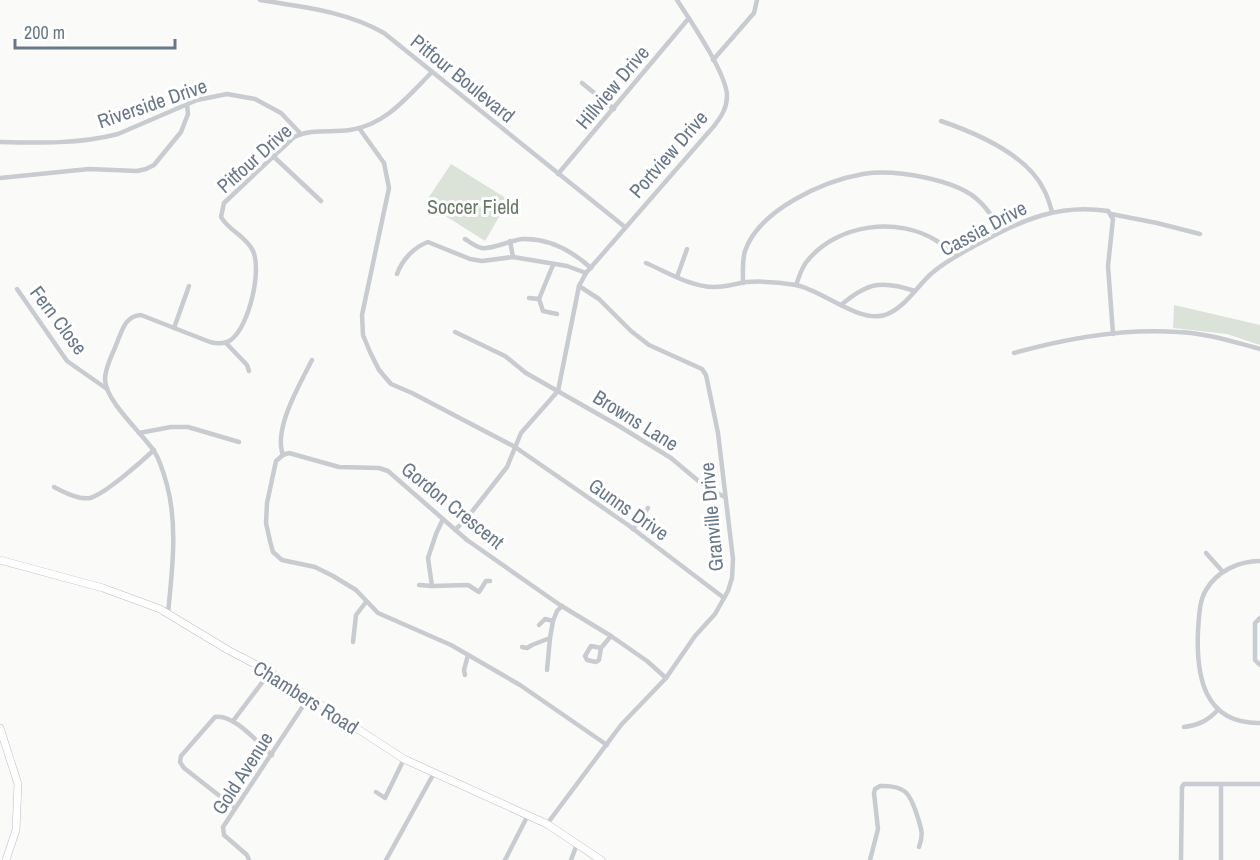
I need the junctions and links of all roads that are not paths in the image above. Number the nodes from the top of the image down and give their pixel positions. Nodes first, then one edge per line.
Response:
1 (260, 0) edge
2 (677, 0) edge
3 (757, 0) edge
4 (689, 18) junction
5 (713, 60) junction
6 (432, 72) junction
7 (582, 83) dead end
8 (188, 104) junction
9 (614, 109) junction
10 (941, 121) dead end
11 (359, 128) junction
12 (301, 134) junction
13 (0, 142) edge
14 (273, 156) junction
15 (558, 174) junction
16 (0, 178) edge
17 (321, 201) dead end
18 (1052, 212) junction
19 (1111, 214) junction
20 (625, 227) junction
21 (1002, 231) junction
22 (1200, 234) dead end
23 (465, 239) dead end
24 (510, 241) junction
25 (687, 249) dead end
26 (955, 256) junction
27 (513, 257) junction
28 (646, 263) dead end
29 (553, 265) junction
30 (591, 268) junction
31 (586, 273) junction
32 (397, 274) dead end
33 (678, 277) junction
34 (743, 283) junction
35 (579, 285) junction
36 (796, 285) junction
37 (189, 286) dead end
38 (17, 289) dead end
39 (915, 291) junction
40 (529, 298) dead end
41 (539, 299) junction
42 (841, 305) junction
43 (557, 314) dead end
44 (174, 328) junction
45 (455, 332) dead end
46 (1113, 334) junction
47 (226, 343) junction
48 (1260, 349) edge
49 (1014, 353) dead end
50 (312, 360) dead end
51 (249, 371) dead end
52 (107, 389) junction
53 (558, 391) junction
54 (139, 433) junction
55 (239, 442) dead end
56 (515, 447) junction
57 (154, 450) junction
58 (283, 455) junction
59 (54, 487) dead end
60 (725, 497) junction
61 (648, 508) dead end
62 (443, 519) junction
63 (633, 529) junction
64 (455, 530) junction
65 (1206, 553) dead end
66 (0, 560) edge
67 (1260, 561) edge
68 (1223, 572) junction
69 (490, 581) dead end
70 (419, 585) dead end
71 (432, 586) junction
72 (724, 598) junction
73 (366, 602) junction
74 (562, 606) junction
75 (168, 613) junction
76 (1260, 618) edge
77 (553, 621) junction
78 (539, 625) dead end
79 (611, 636) junction
80 (549, 638) junction
81 (353, 642) dead end
82 (522, 647) dead end
83 (601, 648) dead end
84 (468, 655) junction
85 (1260, 665) edge
86 (547, 670) dead end
87 (270, 672) junction
88 (465, 675) dead end
89 (666, 678) junction
90 (309, 697) junction
91 (1218, 710) junction
92 (233, 721) junction
93 (1260, 723) edge
94 (1184, 727) dead end
95 (0, 728) edge
96 (607, 745) junction
97 (272, 755) junction
98 (404, 759) junction
99 (434, 773) junction
100 (1221, 784) junction
101 (1260, 784) edge
102 (376, 792) dead end
103 (235, 808) junction
104 (528, 815) junction
105 (547, 824) junction
106 (577, 844) junction
107 (919, 847) dead end
108 (6, 860) edge
109 (249, 860) edge
110 (386, 860) edge
111 (505, 860) edge
112 (571, 860) edge
113 (601, 860) edge
114 (870, 860) edge
115 (1181, 860) edge
116 (1221, 860) edge

1 - 6 street, Pitfour Boulevard
2 - 4 street, Portview Drive
3 - 5 street
4 - 5 street, Portview Drive
4 - 9 street, Hillview Drive
5 - 20 street, Portview Drive
6 - 11 street, Pitfour Drive
6 - 15 street, Pitfour Boulevard
7 - 9 street
8 - 12 street, Riverside Drive
8 - 13 street, Riverside Drive
8 - 16 street
9 - 15 street, Hillview Drive
10 - 18 street
11 - 12 street, Pitfour Drive
11 - 56 street, Gunns Drive
12 - 14 street, Pitfour Drive
14 - 17 street
14 - 47 street, Pitfour Drive
15 - 20 street, Pitfour Boulevard
18 - 19 street, Cassia Drive
18 - 21 street, Cassia Drive
19 - 22 street, Cassia Drive
19 - 46 street
20 - 30 street, Portview Drive
21 - 26 street, Cassia Drive
21 - 34 street
23 - 24 street
24 - 27 street
24 - 30 street
25 - 33 street
26 - 36 street
26 - 39 street, Cassia Drive
27 - 29 street
27 - 32 street
28 - 33 street, Cassia Drive
29 - 31 street
29 - 41 street
30 - 31 street, Portview Drive
31 - 35 street, Portview Drive
33 - 34 street, Cassia Drive
34 - 36 street, Cassia Drive
35 - 53 street, Portview Drive
35 - 60 street, Granville Drive
36 - 42 street, Cassia Drive
37 - 44 street
38 - 52 street, Fern Close
39 - 42 street
39 - 42 street, Cassia Drive
40 - 41 street
41 - 43 street
44 - 47 street
44 - 52 street
45 - 53 street, Browns Lane
46 - 48 street
46 - 49 street
47 - 51 street
50 - 58 street
52 - 54 street
53 - 56 street
53 - 60 street, Browns Lane
54 - 55 street
54 - 57 street
56 - 63 street, Gunns Drive
56 - 64 street
57 - 59 street
57 - 75 street
58 - 62 street, Gordon Crescent
58 - 73 street
60 - 72 street, Granville Drive
61 - 63 street
62 - 64 street, Gordon Crescent
62 - 71 street
63 - 72 street, Gunns Drive
64 - 74 street, Gordon Crescent
65 - 68 street
66 - 75 street, Chambers Road
67 - 68 street
68 - 91 street
69 - 71 street
70 - 71 street
72 - 89 street, Granville Drive
73 - 81 street
73 - 84 street
74 - 77 street
74 - 79 street, Gordon Crescent
75 - 87 street, Chambers Road
76 - 85 street
77 - 78 street
77 - 80 street
79 - 83 street
79 - 89 street, Gordon Crescent
80 - 82 street
80 - 86 street
84 - 88 street
84 - 96 street
87 - 90 street, Chambers Road
87 - 92 street
89 - 96 street, Granville Drive
90 - 97 street, Gold Avenue
90 - 98 street, Chambers Road
91 - 93 street
91 - 94 street
92 - 97 street
92 - 103 street
95 - 108 street
96 - 105 street, Granville Drive
97 - 103 street, Gold Avenue
98 - 99 street, Chambers Road
98 - 102 street
99 - 104 street, Chambers Road
99 - 110 street
100 - 101 street
100 - 115 street
100 - 116 street
103 - 109 street, Gold Avenue
104 - 105 street, Chambers Road
104 - 111 street
105 - 106 street, Chambers Road
106 - 112 street
106 - 113 street, Chambers Road
107 - 114 street

